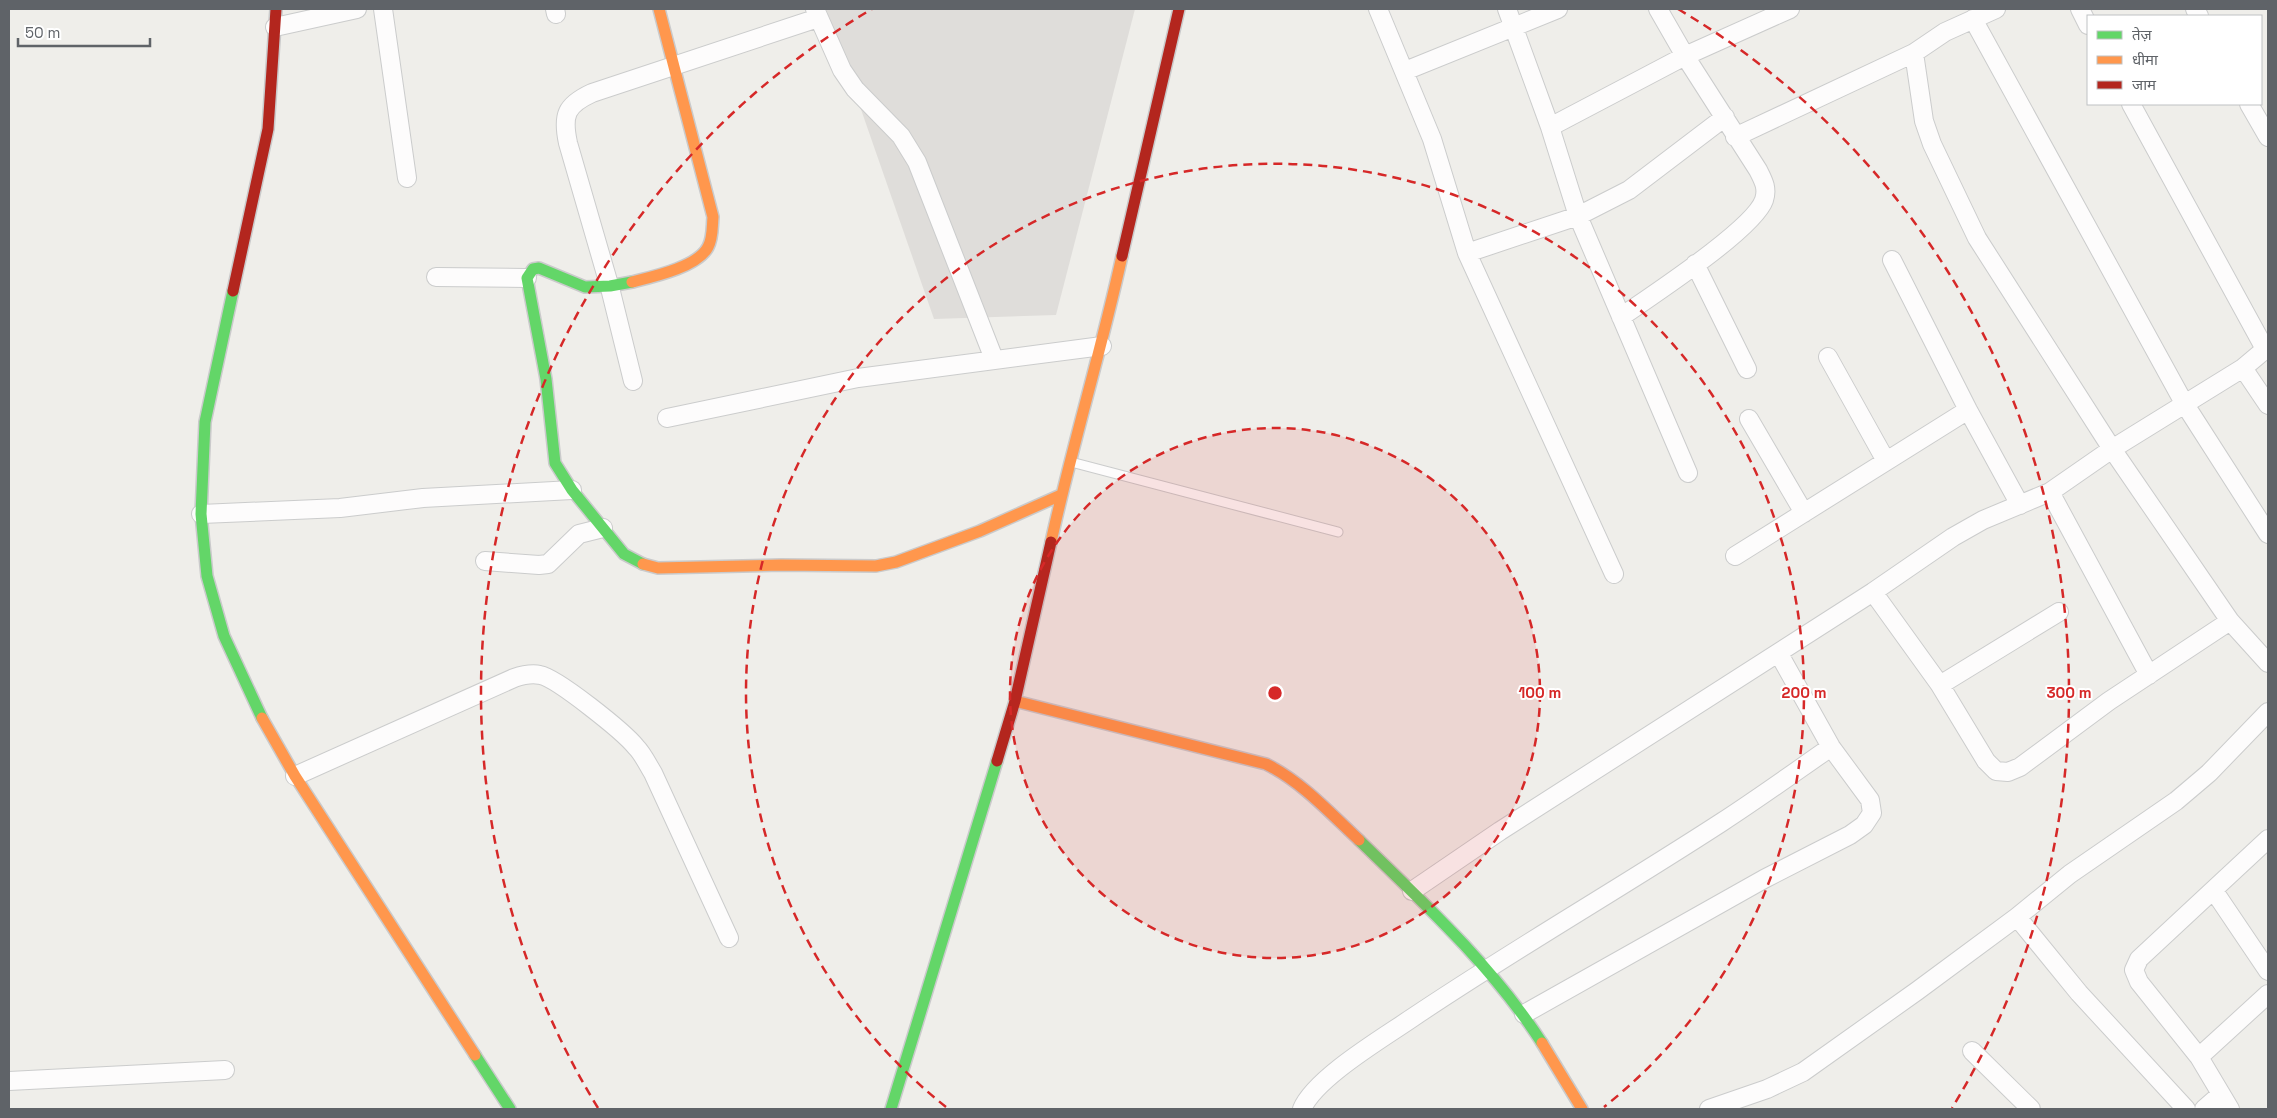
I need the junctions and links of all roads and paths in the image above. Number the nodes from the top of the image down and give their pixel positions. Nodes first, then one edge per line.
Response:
1 (276, 9) edge
2 (357, 9) edge
3 (383, 9) edge
4 (659, 9) edge
5 (1178, 9) edge
6 (1378, 9) edge
7 (1507, 9) edge
8 (1558, 9) edge
9 (1658, 9) edge
10 (1790, 9) edge
11 (1996, 9) edge
12 (2080, 9) edge
13 (816, 14) edge
14 (1972, 19) junction
15 (2087, 23) edge
16 (275, 27) junction
17 (1513, 27) junction
18 (1914, 53) junction
19 (1685, 56) junction
20 (675, 67) junction
21 (1405, 71) junction
22 (2132, 105) edge
23 (2250, 105) edge
24 (1725, 117) junction
25 (1550, 127) junction
26 (1735, 137) junction
27 (2268, 137) edge
28 (407, 178) dead end
29 (1578, 216) junction
30 (1467, 254) junction
31 (1892, 260) dead end
32 (1695, 264) junction
33 (436, 277) dead end
34 (527, 278) junction
35 (610, 288) junction
36 (1621, 316) junction
37 (1102, 346) junction
38 (2267, 348) edge
39 (1828, 357) dead end
40 (994, 359) junction
41 (2243, 368) junction
42 (1747, 369) dead end
43 (633, 381) dead end
44 (2184, 403) junction
45 (2268, 405) edge
46 (1968, 410) junction
47 (667, 418) dead end
48 (1749, 419) dead end
49 (2112, 449) junction
50 (1886, 461) junction
51 (1071, 462) junction
52 (1688, 473) dead end
53 (572, 490) junction
54 (2050, 492) junction
55 (1061, 495) junction
56 (2020, 505) junction
57 (1804, 513) junction
58 (201, 514) junction
59 (603, 528) junction
60 (1338, 532) dead end
61 (2268, 534) edge
62 (1735, 556) dead end
63 (485, 562) dead end
64 (1614, 574) dead end
65 (1873, 592) junction
66 (2059, 612) dead end
67 (2230, 620) junction
68 (1778, 654) junction
69 (2268, 663) edge
70 (2150, 675) junction
71 (1940, 685) junction
72 (1015, 701) junction
73 (2268, 712) edge
74 (1831, 747) junction
75 (295, 776) junction
76 (2268, 839) edge
77 (1408, 886) junction
78 (2214, 891) junction
79 (2017, 917) junction
80 (729, 938) dead end
81 (1485, 969) junction
82 (2268, 970) edge
83 (2268, 994) edge
84 (1524, 1014) junction
85 (1972, 1051) dead end
86 (2199, 1057) junction
87 (225, 1070) dead end
88 (9, 1081) edge
89 (2225, 1102) edge
90 (1728, 1107) edge
91 (510, 1109) edge
92 (891, 1109) edge
93 (1302, 1109) edge
94 (1582, 1109) edge
95 (1709, 1109) edge
96 (2031, 1109) edge
97 (2186, 1109) edge
98 (2204, 1109) edge

1 - 16 street
2 - 16 street
3 - 28 street
4 - 20 street
5 - 37 street
6 - 21 street
7 - 17 street
8 - 17 street
9 - 19 street
10 - 19 street
11 - 14 street
12 - 15 street
13 - 20 street
13 - 40 street
14 - 18 street
14 - 44 street
16 - 58 street
17 - 21 street
17 - 25 street
18 - 26 street
18 - 49 street
19 - 24 street
19 - 25 street
20 - 35 street
20 - 35 street
21 - 30 street
22 - 38 street
23 - 27 street
24 - 26 street
24 - 29 street
25 - 29 street
26 - 32 street
29 - 30 street
29 - 36 street
30 - 64 street
31 - 46 street
32 - 36 street
32 - 42 street
33 - 34 street
34 - 35 street
34 - 53 street
35 - 43 street
36 - 52 street
37 - 40 street
37 - 51 street
38 - 41 street
39 - 50 street
40 - 47 street
41 - 44 street
41 - 45 street
44 - 49 street
44 - 61 street
46 - 50 street
46 - 56 street
48 - 57 street
49 - 54 street
49 - 67 street
50 - 57 street
51 - 55 street
51 - 60 lane
53 - 58 street
53 - 59 street
54 - 56 street
54 - 70 street
55 - 59 street
55 - 72 street
56 - 65 street
57 - 62 street
58 - 75 street
59 - 63 street
65 - 68 street
65 - 71 street
66 - 71 street
67 - 69 street
67 - 70 street
68 - 74 street
68 - 77 street
70 - 71 street
72 - 77 street
72 - 92 street
73 - 79 street
74 - 81 street
74 - 84 street
75 - 80 street
75 - 91 street
76 - 78 street
77 - 81 street
78 - 82 street
78 - 86 street
79 - 90 street
79 - 97 street
81 - 84 street
81 - 93 street
83 - 86 street
84 - 94 street
85 - 96 street
86 - 89 street
87 - 88 street
89 - 98 street
90 - 95 street

